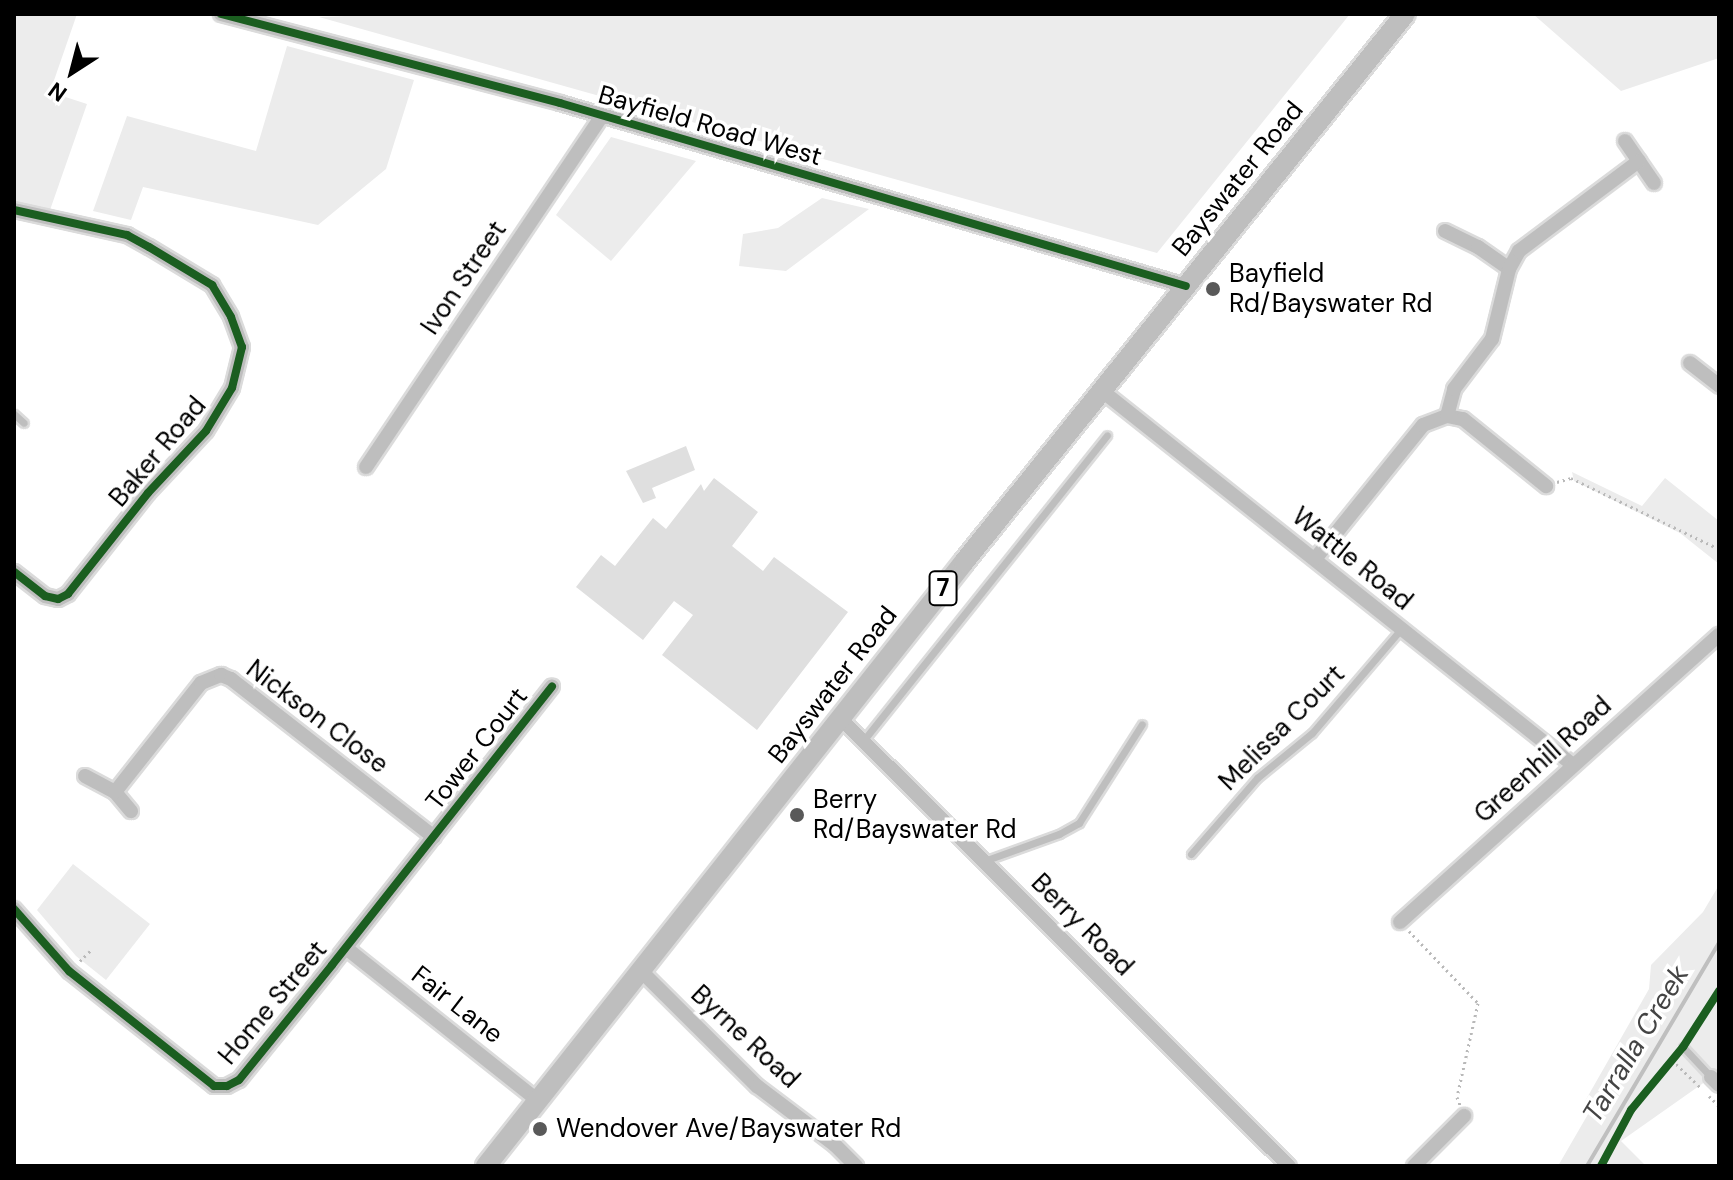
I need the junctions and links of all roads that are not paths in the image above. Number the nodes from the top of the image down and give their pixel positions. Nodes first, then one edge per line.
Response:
1 (221, 14) edge
2 (1405, 14) edge
3 (602, 116) junction
4 (1625, 141) dead end
5 (1639, 161) junction
6 (1654, 183) dead end
7 (14, 210) edge
8 (1445, 231) dead end
9 (1509, 269) junction
10 (1186, 286) junction
11 (1690, 363) dead end
12 (1719, 386) edge
13 (1101, 390) junction
14 (14, 414) edge
15 (1447, 416) junction
16 (24, 423) dead end
17 (1107, 435) dead end
18 (366, 467) dead end
19 (1546, 486) road end
20 (1315, 559) junction
21 (14, 572) edge
22 (1401, 629) junction
23 (1719, 635) edge
24 (552, 686) dead end
25 (840, 718) junction
26 (1142, 724) dead end
27 (863, 741) junction
28 (1573, 765) junction
29 (85, 776) dead end
30 (115, 792) junction
31 (131, 811) dead end
32 (434, 837) junction
33 (1191, 854) dead end
34 (984, 861) junction
35 (14, 909) edge
36 (1400, 922) road end
37 (346, 948) junction
38 (640, 970) junction
39 (1683, 1047) road end
40 (1715, 1081) edge
41 (537, 1100) junction
42 (1464, 1116) road end
43 (495, 1162) edge
44 (856, 1166) edge
45 (1289, 1166) edge
46 (1414, 1166) edge

1 - 3 street, Bayfield Road West
2 - 10 main road, Bayswater Road / 7
3 - 10 street, Bayfield Road West
3 - 18 street, Ivon Street
4 - 5 street
5 - 6 street
5 - 9 street
7 - 21 street, Baker Road
8 - 9 street
9 - 15 street
10 - 13 main road, Bayswater Road / 7
11 - 12 street
13 - 20 street, Wattle Road
13 - 25 main road, Bayswater Road / 7
14 - 16 lane
15 - 19 street
15 - 20 street
17 - 27 lane
20 - 22 street, Wattle Road
22 - 28 street, Wattle Road
22 - 33 lane, Melissa Court
23 - 28 street, Greenhill Road
24 - 32 street, Tower Court
25 - 27 street, Berry Road
25 - 38 main road, Bayswater Road / 7
26 - 34 lane
27 - 34 street, Berry Road
28 - 36 street, Greenhill Road
29 - 30 street
30 - 31 street
30 - 32 street, Nickson Close
32 - 37 street, Home Street
34 - 45 street, Berry Road
35 - 37 street, Home Street
37 - 41 street, Fair Lane
38 - 41 main road, Bayswater Road / 7
38 - 44 street, Byrne Road
39 - 40 lane
41 - 43 main road, Bayswater Road / 7
42 - 46 street

